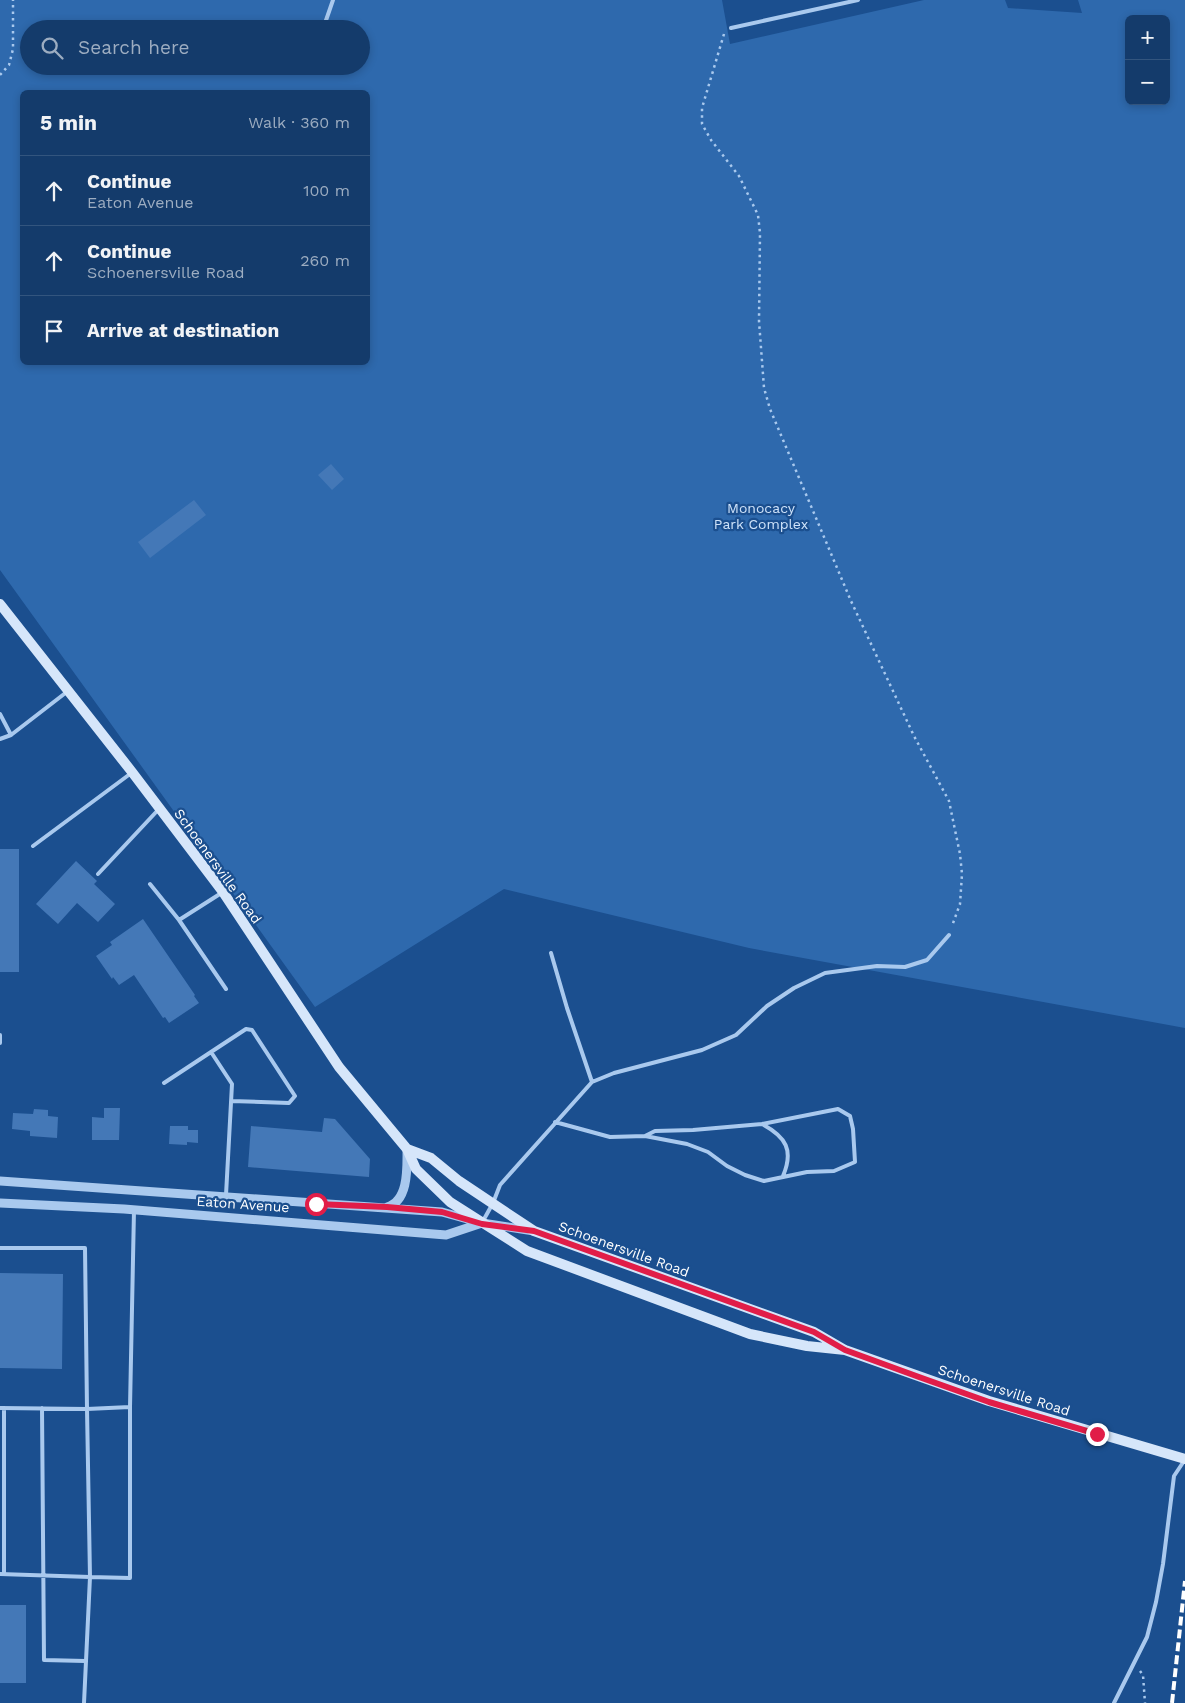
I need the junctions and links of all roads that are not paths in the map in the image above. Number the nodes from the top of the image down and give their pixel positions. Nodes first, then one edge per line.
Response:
1 (333, 0) edge
2 (858, 0) edge
3 (326, 20) edge
4 (731, 28) road end
5 (0, 604) edge
6 (68, 691) junction
7 (0, 714) edge
8 (11, 735) junction
9 (0, 739) edge
10 (132, 772) junction
11 (160, 808) junction
12 (33, 846) dead end
13 (98, 874) dead end
14 (150, 884) dead end
15 (223, 892) junction
16 (179, 920) junction
17 (949, 935) road end
18 (551, 953) dead end
19 (226, 989) dead end
20 (0, 1035) edge
21 (0, 1043) edge
22 (211, 1052) junction
23 (164, 1082) dead end
24 (592, 1082) junction
25 (230, 1101) junction
26 (555, 1122) junction
27 (762, 1124) junction
28 (645, 1136) junction
29 (407, 1149) junction
30 (783, 1176) junction
31 (0, 1181) edge
32 (226, 1198) junction
33 (0, 1203) edge
34 (493, 1203) junction
35 (387, 1207) junction
36 (134, 1210) junction
37 (482, 1224) junction
38 (534, 1231) junction
39 (0, 1248) edge
40 (845, 1350) junction
41 (130, 1407) junction
42 (2, 1408) edge
43 (42, 1408) junction
44 (87, 1409) junction
45 (1185, 1459) edge
46 (2, 1574) edge
47 (44, 1575) junction
48 (90, 1577) junction
49 (85, 1661) junction
50 (84, 1703) edge
51 (1114, 1703) edge

1 - 3 lane
2 - 4 lane
5 - 6 main road, Schoenersville Road
6 - 8 lane
6 - 10 main road, Schoenersville Road
7 - 8 lane
8 - 9 lane
10 - 11 main road, Schoenersville Road
10 - 12 lane
11 - 13 lane
11 - 15 main road, Schoenersville Road
14 - 16 lane
15 - 16 lane
15 - 29 main road, Schoenersville Road
16 - 19 lane
17 - 24 lane
18 - 24 lane
20 - 21 lane
22 - 23 lane
22 - 25 lane
22 - 25 lane
24 - 26 lane
25 - 32 lane
26 - 28 lane
26 - 34 lane
27 - 28 lane
27 - 30 lane
27 - 30 lane
28 - 30 lane
29 - 34 main road, Schoenersville Road
29 - 35 street
29 - 37 main road, Schoenersville Road
31 - 32 street, Eaton Avenue
32 - 35 street, Eaton Avenue
33 - 36 street, Eaton Avenue
34 - 37 lane
34 - 38 main road, Schoenersville Road
35 - 37 street, Eaton Avenue
36 - 37 street, Eaton Avenue
36 - 41 lane
37 - 38 street, Eaton Avenue
37 - 40 main road, Schoenersville Road
38 - 40 main road, Schoenersville Road
39 - 44 lane
40 - 45 main road, Schoenersville Road
41 - 44 lane
41 - 48 lane
42 - 43 lane
42 - 46 lane
43 - 44 lane
43 - 47 lane
44 - 48 lane
45 - 51 lane
46 - 47 lane
47 - 48 lane
47 - 49 lane
48 - 49 lane
49 - 50 lane

